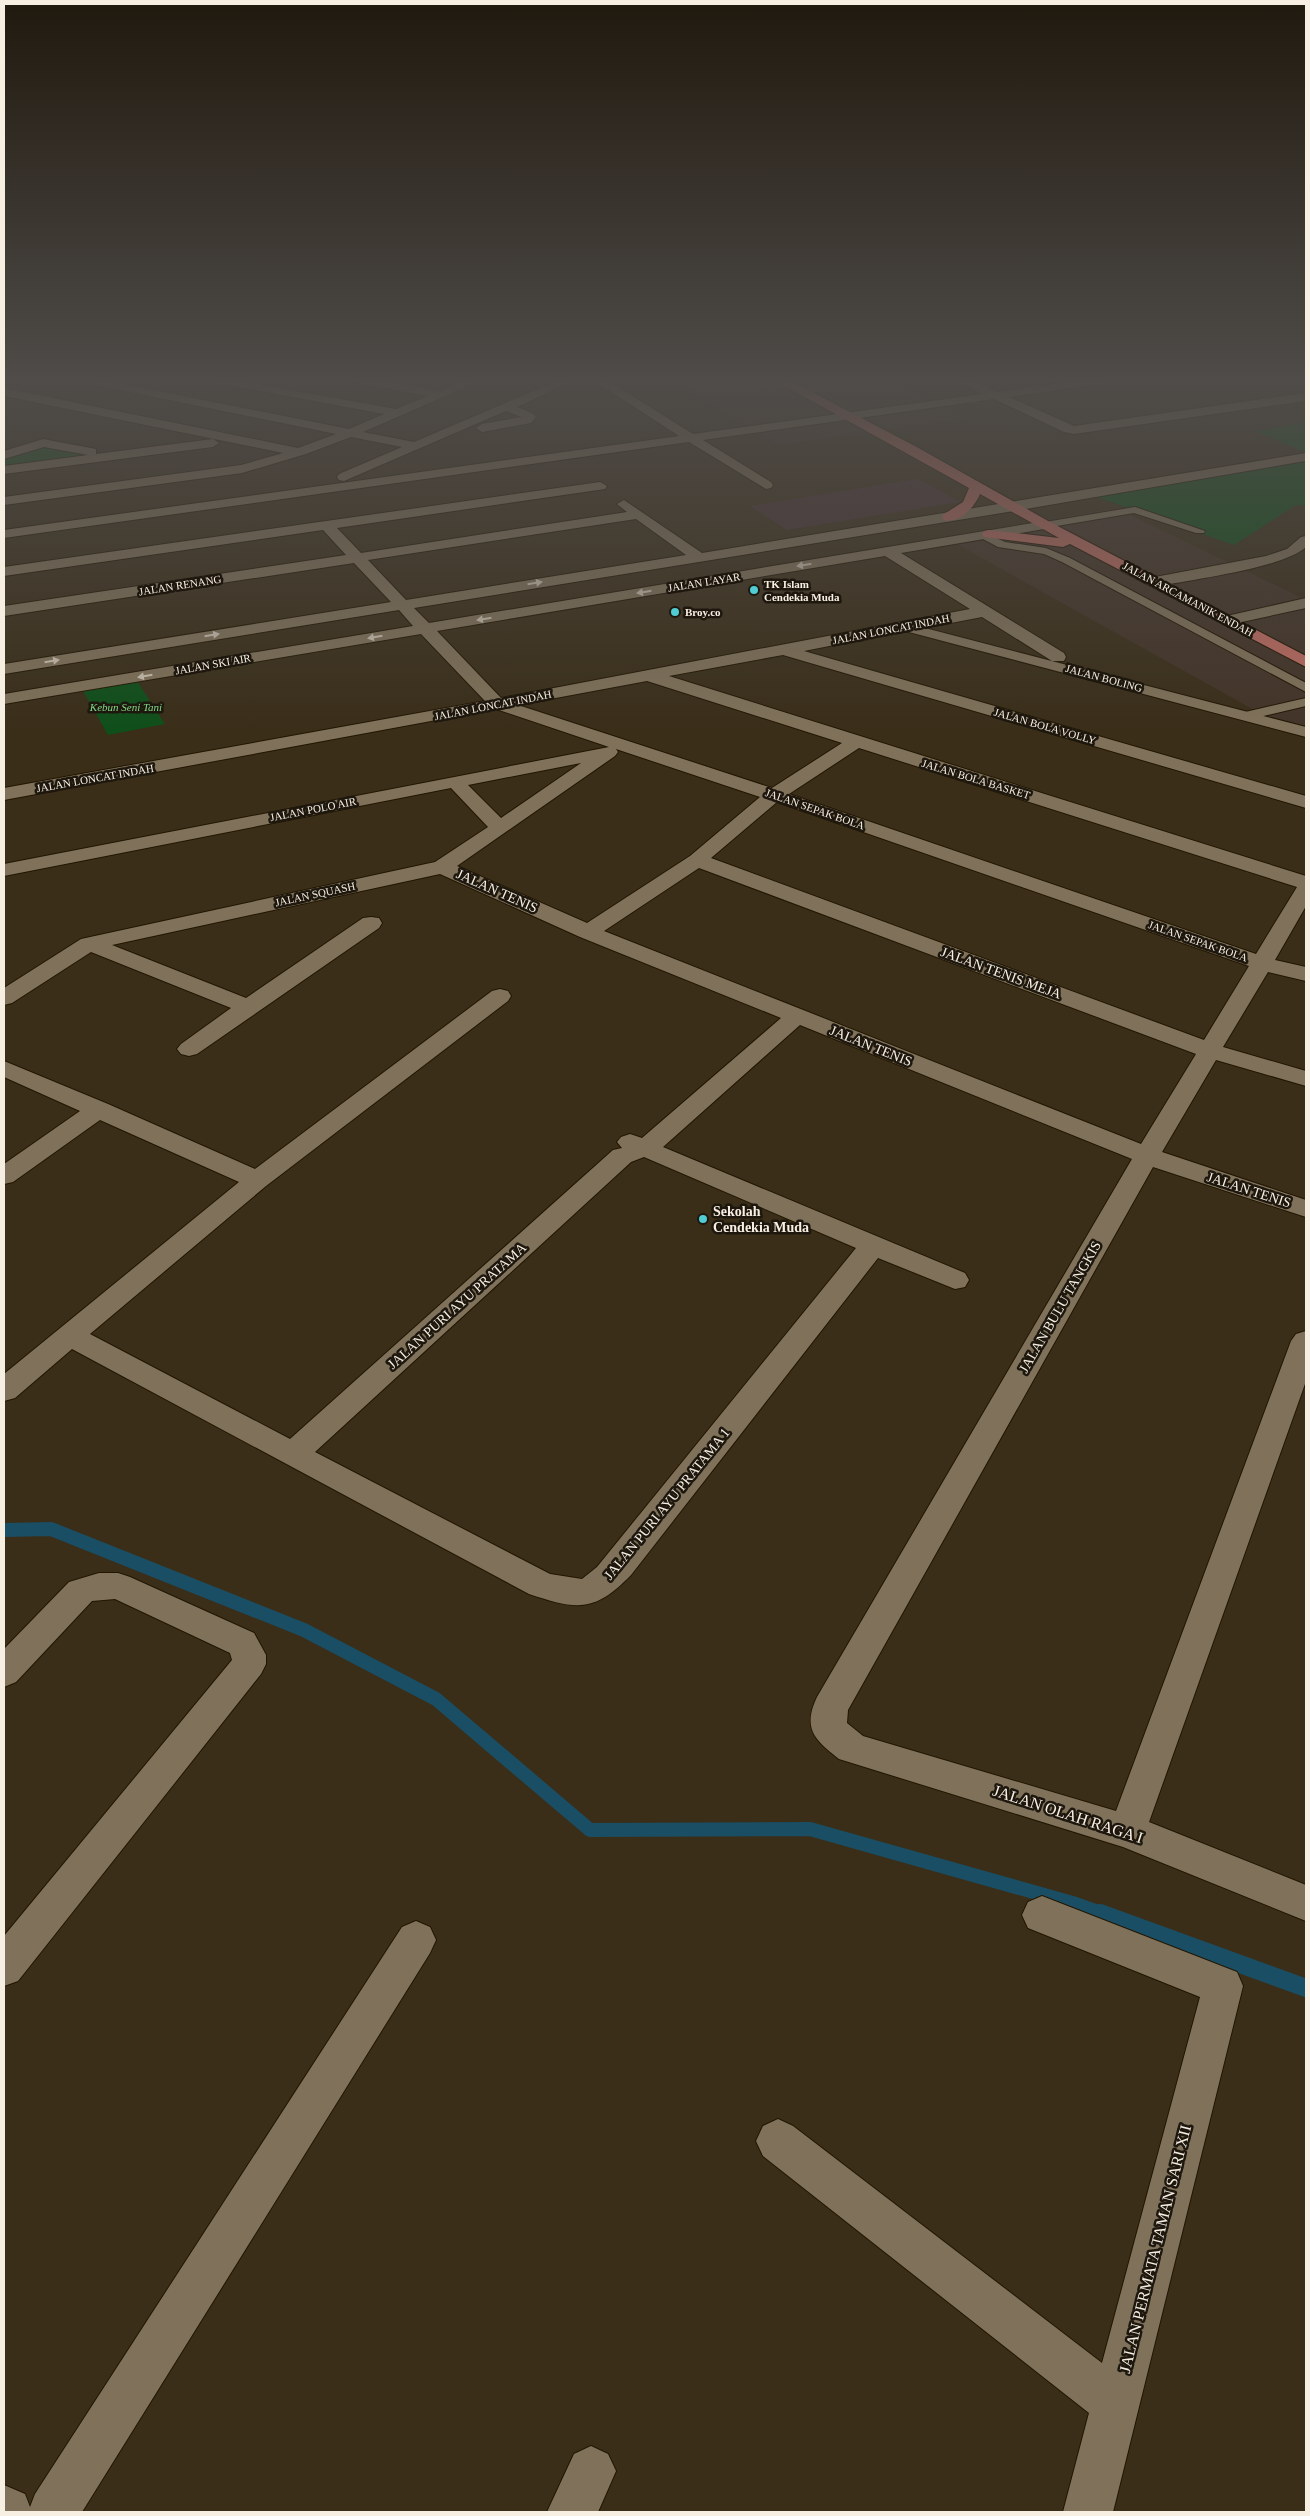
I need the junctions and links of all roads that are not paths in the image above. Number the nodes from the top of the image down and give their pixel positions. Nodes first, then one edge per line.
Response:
1 (32, 497) edge
2 (230, 497) edge
3 (264, 497) edge
4 (562, 497) edge
5 (615, 497) edge
6 (972, 497) edge
7 (996, 497) edge
8 (1070, 497) edge
9 (4, 501) edge
10 (233, 502) junction
11 (1014, 507) junction
12 (638, 515) junction
13 (949, 517) junction
14 (326, 525) junction
15 (1045, 525) junction
16 (1200, 531) dead end
17 (4, 534) edge
18 (259, 534) junction
19 (986, 535) junction
20 (1306, 540) edge
21 (1092, 548) junction
22 (887, 551) junction
23 (698, 557) junction
24 (356, 558) junction
25 (4, 571) edge
26 (1155, 582) junction
27 (400, 604) junction
28 (1306, 604) edge
29 (4, 611) edge
30 (982, 612) junction
31 (1228, 620) junction
32 (902, 627) junction
33 (423, 629) junction
34 (784, 650) junction
35 (1303, 659) edge
36 (4, 669) edge
37 (1082, 672) junction
38 (646, 675) junction
39 (1306, 688) edge
40 (4, 699) edge
41 (1306, 702) edge
42 (497, 704) junction
43 (1246, 716) junction
44 (1306, 732) edge
45 (856, 741) junction
46 (615, 748) junction
47 (455, 782) junction
48 (4, 794) edge
49 (774, 795) junction
50 (1306, 802) edge
51 (500, 827) junction
52 (697, 860) junction
53 (442, 867) junction
54 (4, 870) edge
55 (1306, 883) edge
56 (1306, 889) edge
57 (371, 923) dead end
58 (588, 932) junction
59 (89, 944) junction
60 (1263, 964) junction
61 (1306, 974) edge
62 (500, 996) dead end
63 (4, 998) edge
64 (248, 1007) junction
65 (788, 1012) junction
66 (190, 1049) dead end
67 (1211, 1051) junction
68 (4, 1068) edge
69 (1306, 1079) edge
70 (100, 1109) junction
71 (631, 1149) junction
72 (1147, 1156) junction
73 (4, 1176) edge
74 (257, 1180) junction
75 (1306, 1209) edge
76 (872, 1247) junction
77 (955, 1280) dead end
78 (70, 1336) junction
79 (1306, 1341) edge
80 (4, 1390) edge
81 (292, 1455) junction
82 (4, 1672) edge
83 (829, 1730) joint
84 (1127, 1831) junction
85 (1306, 1903) edge
86 (1042, 1915) dead end
87 (416, 1940) dead end
88 (4, 1967) edge
89 (778, 2141) dead end
90 (1116, 2404) junction
91 (53, 2512) edge
92 (1088, 2512) edge

1 - 9 street
2 - 10 street
3 - 10 street
4 - 14 street
5 - 12 street
6 - 13 main road
7 - 11 main road, JALAN ARCAMANIK ENDAH
8 - 11 street, JALAN LAYAR
10 - 17 street
10 - 18 street
11 - 13 street, JALAN LAYAR
11 - 15 main road, JALAN ARCAMANIK ENDAH
12 - 23 street
12 - 24 street, JALAN RENANG
13 - 23 street, JALAN LAYAR
14 - 18 street
14 - 24 street, JALAN SEPAK BOLA
15 - 16 lane
15 - 19 street, JALAN LAYAR
15 - 21 main road, JALAN ARCAMANIK ENDAH
18 - 25 street
19 - 21 main road
19 - 22 street, JALAN LAYAR
19 - 39 lane
20 - 26 street
21 - 26 main road, JALAN ARCAMANIK ENDAH
22 - 30 street
22 -> 33 street, JALAN LAYAR
27 -> 23 street, JALAN LAYAR
24 - 27 street, JALAN SEPAK BOLA
24 - 29 street, JALAN RENANG
26 - 31 main road, JALAN ARCAMANIK ENDAH
27 - 33 street, JALAN SEPAK BOLA
36 -> 27 street
28 - 31 street
30 - 32 street, JALAN LONCAT INDAH
30 - 37 street
31 - 35 main road, JALAN ARCAMANIK ENDAH
32 - 34 street, JALAN LONCAT INDAH
32 - 37 street, JALAN BOLING
33 -> 40 street, JALAN SKI AIR
33 - 42 street, JALAN SEPAK BOLA
34 - 38 street, JALAN LONCAT INDAH
34 - 50 street, JALAN BOLA VOLLY
37 - 43 street, JALAN BOLING
38 - 42 street, JALAN LONCAT INDAH
38 - 45 street, JALAN BOLA BASKET
41 - 43 lane
42 - 46 street, JALAN SEPAK BOLA
42 - 48 street, JALAN LONCAT INDAH
43 - 44 street, JALAN BOLING
45 - 49 street
45 - 55 street, JALAN BOLA BASKET
46 - 47 street, JALAN POLO AIR
46 - 49 street, JALAN SEPAK BOLA
46 - 51 street, JALAN SQUASH
47 - 51 street
47 - 54 street, JALAN POLO AIR
49 - 52 street
49 - 60 street, JALAN SEPAK BOLA
51 - 53 street, JALAN SQUASH
52 - 58 street
52 - 67 street, JALAN TENIS MEJA
53 - 58 street, JALAN TENIS
53 - 59 street, JALAN SQUASH
56 - 60 street, JALAN BULU TANGKIS
57 - 64 street
58 - 65 street, JALAN TENIS
59 - 63 street, JALAN SQUASH
59 - 64 street
60 - 61 street, JALAN SEPAK BOLA
60 - 67 street, JALAN BULU TANGKIS
62 - 74 street
64 - 66 street
65 - 71 street, JALAN PURI AYU PRATAMA
65 - 72 street, JALAN TENIS
67 - 69 street, JALAN TENIS MEJA
67 - 72 street, JALAN BULU TANGKIS
68 - 70 street
70 - 73 street
70 - 74 street
71 - 76 street
71 - 81 street, JALAN PURI AYU PRATAMA
72 - 75 street, JALAN TENIS
72 - 83 street, JALAN BULU TANGKIS
74 - 78 street
76 - 77 street
76 - 81 street, JALAN PURI AYU PRATAMA 1
78 - 80 street
78 - 81 street, JALAN PURI AYU PRATAMA 1
79 - 84 street
82 - 88 street
83 - 84 street, JALAN OLAH RAGA I
84 - 85 street, JALAN OLAH RAGA I
86 - 90 street, JALAN PERMATA TAMAN SARI XII
87 - 91 street
89 - 90 street
90 - 92 street, JALAN PERMATA TAMAN SARI XII

